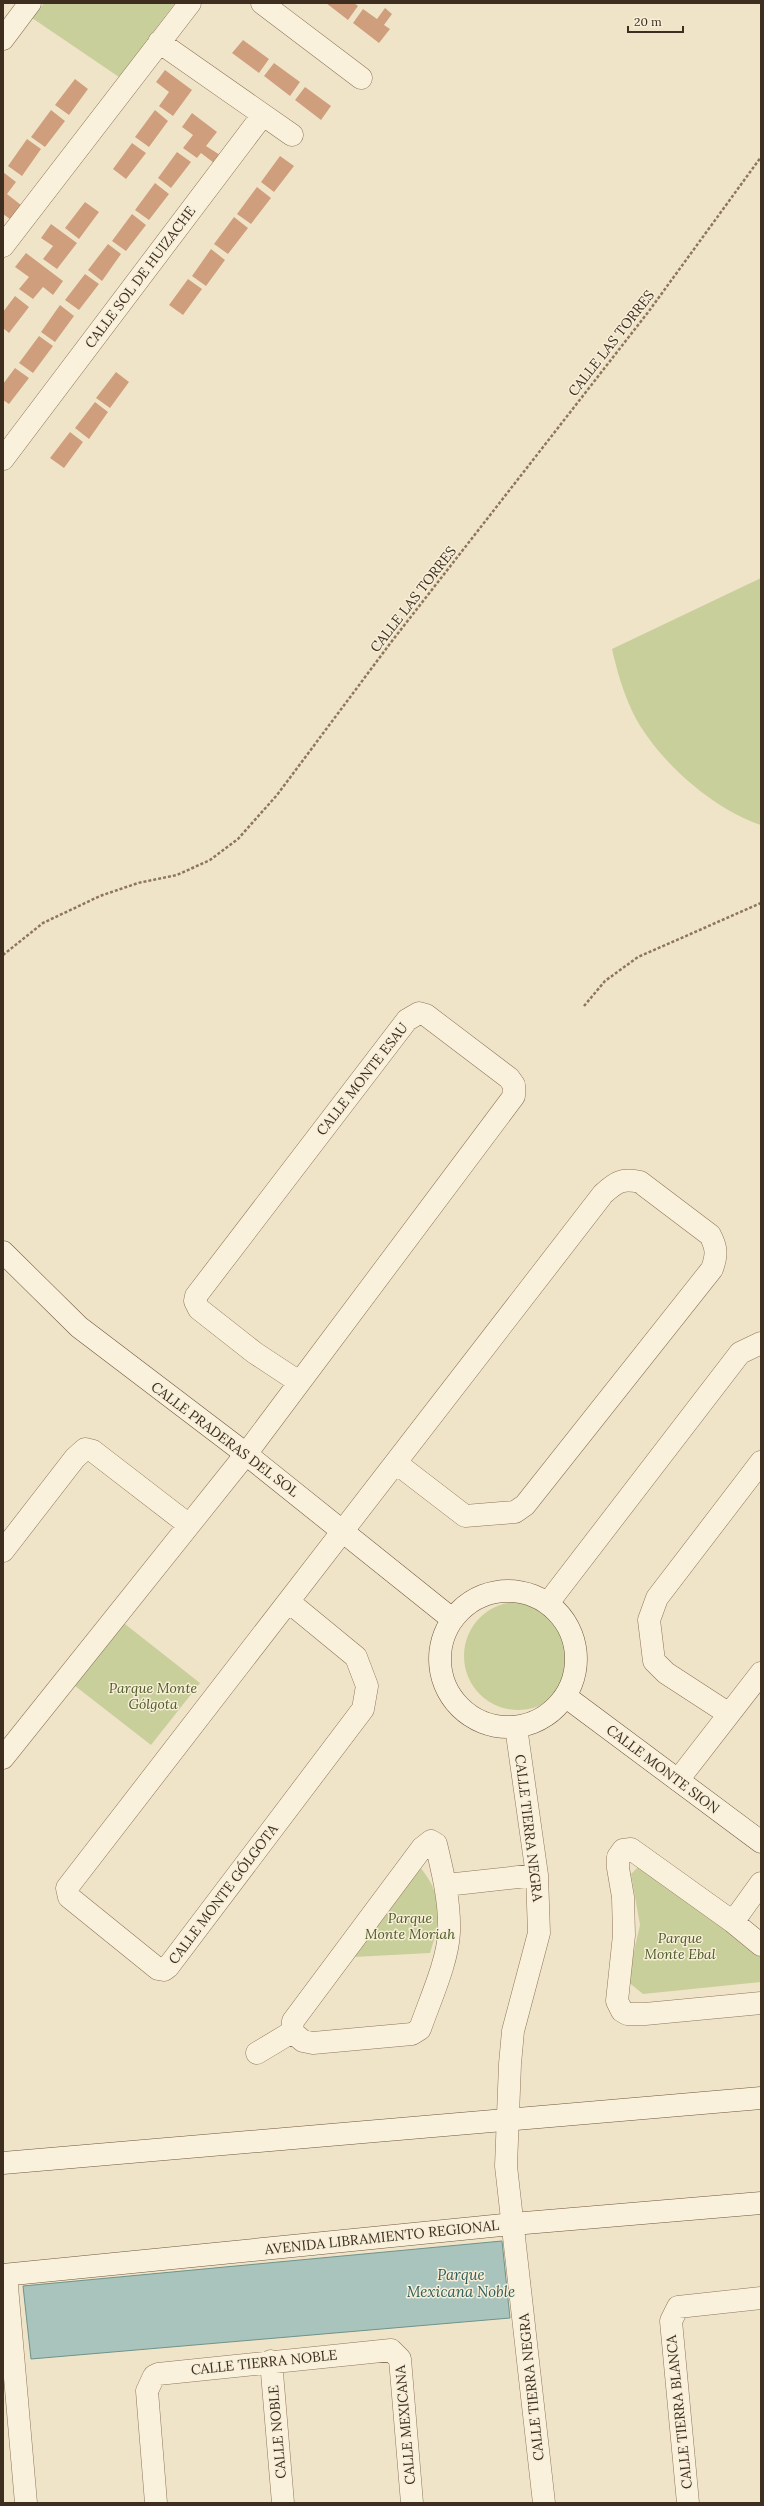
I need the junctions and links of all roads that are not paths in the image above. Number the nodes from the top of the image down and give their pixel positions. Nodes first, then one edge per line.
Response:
1 (30, 3) edge
2 (190, 3) edge
3 (262, 3) edge
4 (3, 39) edge
5 (159, 42) junction
6 (360, 78) dead end
7 (262, 116) junction
8 (292, 135) dead end
9 (3, 246) edge
10 (10, 432) edge
11 (3, 459) edge
12 (3, 1252) edge
13 (761, 1343) edge
14 (298, 1382) junction
15 (246, 1454) junction
16 (761, 1462) edge
17 (396, 1463) junction
18 (189, 1525) junction
19 (343, 1531) junction
20 (3, 1551) edge
21 (289, 1602) junction
22 (548, 1603) junction
23 (452, 1619) junction
24 (761, 1673) edge
25 (565, 1696) junction
26 (729, 1714) junction
27 (516, 1727) junction
28 (3, 1758) edge
29 (678, 1780) junction
30 (761, 1842) edge
31 (537, 1875) junction
32 (761, 1883) edge
33 (446, 1885) junction
34 (733, 1922) junction
35 (761, 1945) edge
36 (761, 2003) edge
37 (292, 2032) junction
38 (257, 2053) dead end
39 (761, 2098) edge
40 (507, 2118) junction
41 (3, 2164) edge
42 (761, 2203) edge
43 (513, 2224) junction
44 (5, 2275) edge
45 (761, 2298) edge
46 (391, 2350) joint
47 (271, 2361) junction
48 (26, 2503) edge
49 (156, 2503) edge
50 (283, 2503) edge
51 (412, 2503) edge
52 (544, 2503) edge
53 (688, 2503) edge

1 - 4 street
2 - 5 street
3 - 6 street
5 - 7 street
5 - 9 street
7 - 8 street
7 - 10 street, CALLE SOL DE HUIZACHE
10 - 11 street, CALLE SOL DE HUIZACHE
12 - 15 street, CALLE PRADERAS DEL SOL
13 - 22 street
14 - 14 street, CALLE MONTE ESAU
14 - 15 street, CALLE MONTE ESAU
15 - 18 street, CALLE MONTE ESAU
15 - 19 street, CALLE PRADERAS DEL SOL
16 - 26 street
17 - 17 street, CALLE MONTE GÓLGOTA
17 - 19 street, CALLE MONTE GÓLGOTA
18 - 20 street
18 - 28 street, CALLE MONTE ESAU
19 - 21 street, CALLE MONTE GÓLGOTA
19 - 23 street, CALLE PRADERAS DEL SOL
21 - 21 street, CALLE MONTE GÓLGOTA
22 - 23 street
22 - 25 street
23 - 27 street
24 - 26 street
25 - 27 street
25 - 29 street, CALLE MONTE SION
26 - 29 street
27 - 31 street, CALLE TIERRA NEGRA
29 - 30 street, CALLE MONTE SION
31 - 33 street
31 - 40 street, CALLE TIERRA NEGRA
32 - 34 street
33 - 37 street
33 - 37 street
34 - 35 street
34 - 36 street
37 - 38 street
39 - 40 street
40 - 41 street
40 - 43 street, CALLE TIERRA NEGRA
42 - 43 street, AVENIDA LIBRAMIENTO REGIONAL
43 - 44 street, AVENIDA LIBRAMIENTO REGIONAL
43 - 52 street, CALLE TIERRA NEGRA
44 - 48 street
45 - 53 street, CALLE TIERRA BLANCA
46 - 47 street, CALLE TIERRA NOBLE
46 - 51 street, CALLE MEXICANA
47 - 49 street, CALLE TIERRA NOBLE
47 - 50 street, CALLE NOBLE

